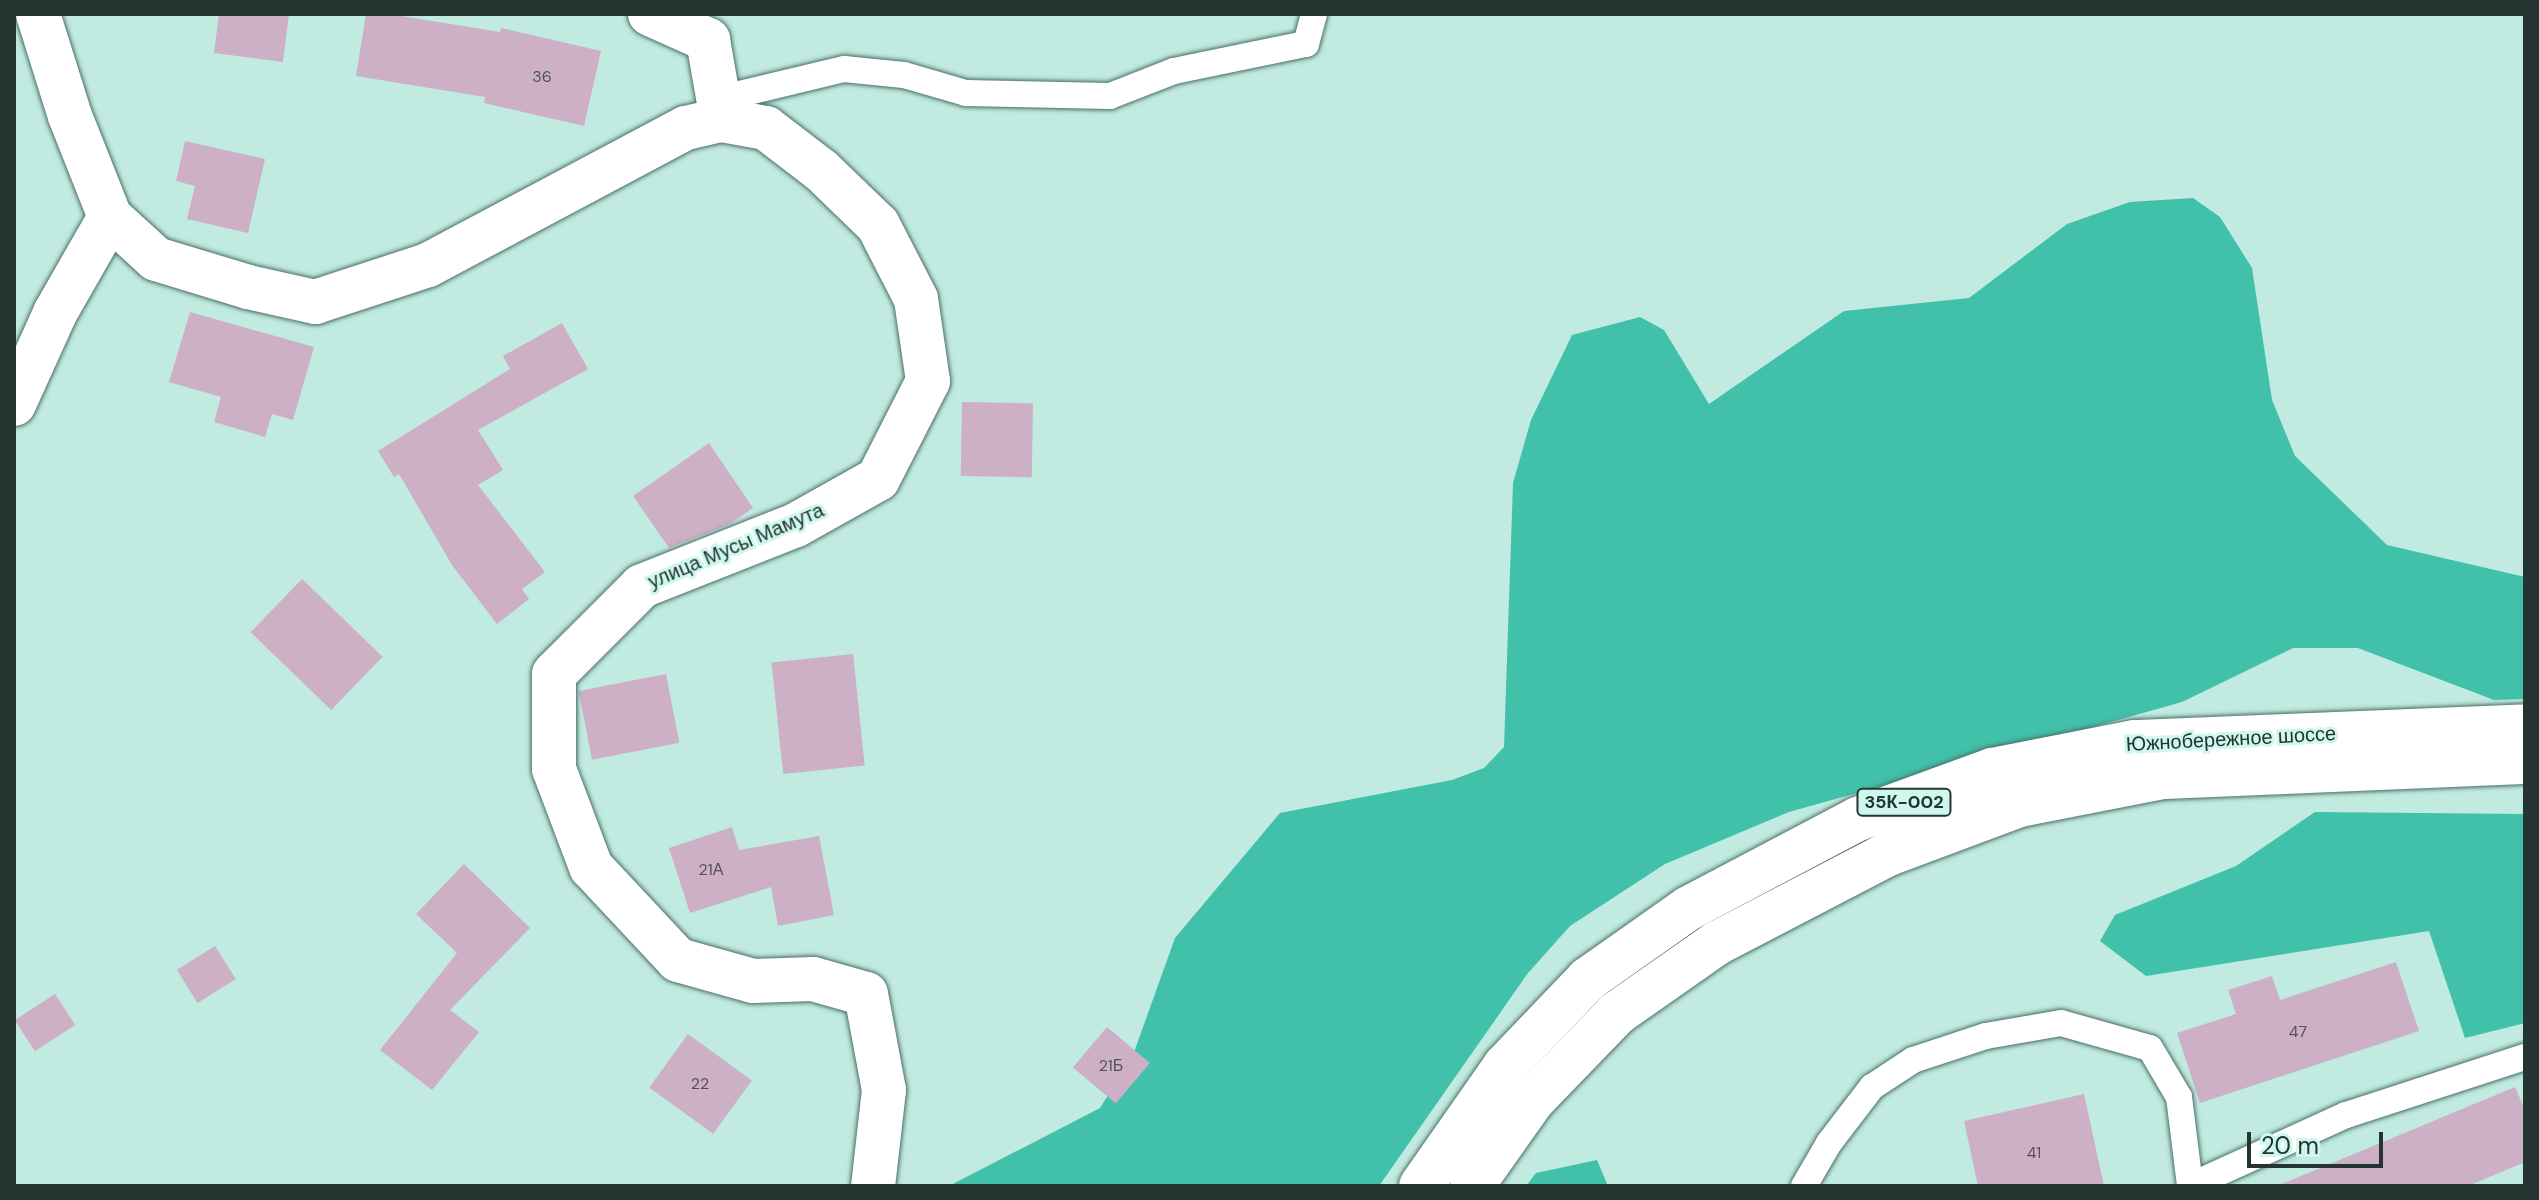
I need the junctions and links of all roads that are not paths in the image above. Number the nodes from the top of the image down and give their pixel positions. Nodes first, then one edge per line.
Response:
1 (38, 14) edge
2 (650, 14) edge
3 (1314, 14) edge
4 (706, 27) edge
5 (720, 110) junction
6 (110, 217) junction
7 (14, 404) edge
8 (2525, 726) edge
9 (2525, 762) edge
10 (2525, 1057) edge
11 (873, 1186) edge
12 (1421, 1186) edge
13 (1472, 1186) edge
14 (1804, 1186) edge
15 (2190, 1186) edge

1 - 6 main road, улица Мусы Мамута
2 - 4 main road
3 - 5 lane
4 - 5 main road
5 - 6 main road, улица Мусы Мамута
5 - 11 main road, улица Мусы Мамута
6 - 7 main road
8 - 12 main road, Южнобережное шоссе / 35К-002
9 - 13 main road, Южнобережное шоссе / 35К-002
10 - 15 lane
14 - 15 lane

